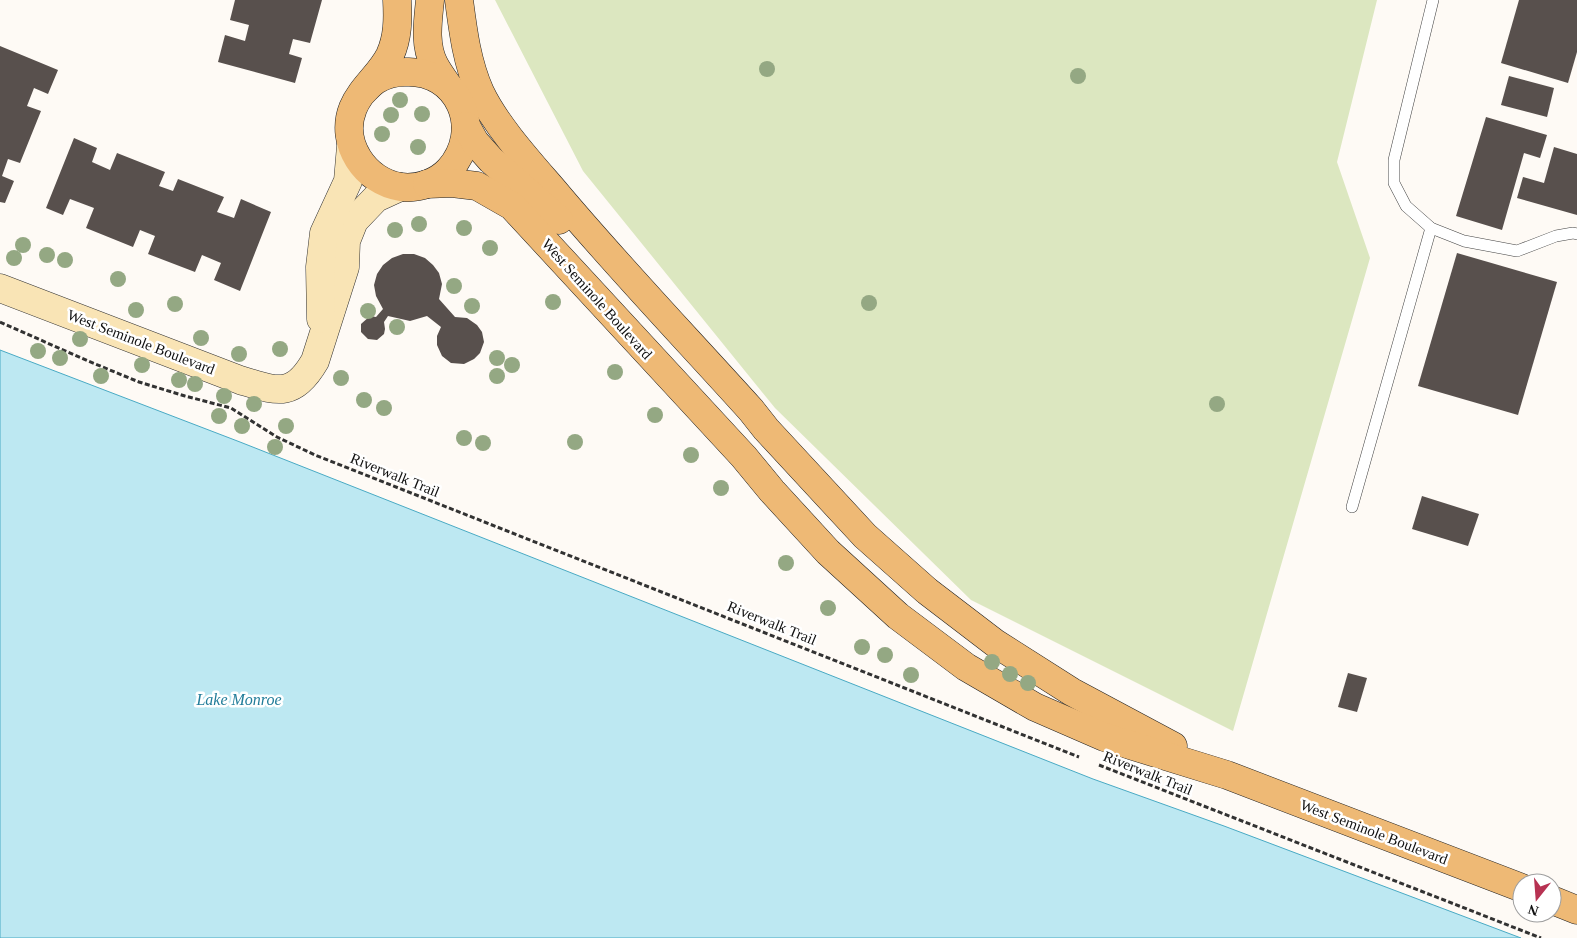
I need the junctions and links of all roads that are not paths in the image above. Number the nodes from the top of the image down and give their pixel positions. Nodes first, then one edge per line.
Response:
1 (397, 0) edge
2 (430, 0) edge
3 (459, 0) edge
4 (1433, 0) edge
5 (450, 89) junction
6 (362, 92) junction
7 (466, 126) junction
8 (352, 146) junction
9 (427, 184) junction
10 (400, 187) junction
11 (1431, 228) junction
12 (1577, 234) edge
13 (0, 288) edge
14 (321, 343) junction
15 (759, 420) junction
16 (744, 457) junction
17 (781, 501) junction
18 (1352, 507) dead end
19 (959, 615) junction
20 (1227, 775) junction
21 (1512, 884) edge
22 (1562, 904) edge
23 (1577, 910) edge

1 - 6 main road
2 - 5 main road
3 - 15 main road, West Seminole Boulevard
4 - 11 lane
5 - 6 main road
5 - 7 main road
6 - 8 main road
7 - 9 main road
7 - 15 main road, West Seminole Boulevard
8 - 10 main road
8 - 14 main road
9 - 10 main road
9 - 16 main road, West Seminole Boulevard
10 - 14 main road
11 - 12 lane
11 - 18 lane
13 - 14 main road, West Seminole Boulevard
15 - 16 main road, West Seminole Boulevard
15 - 19 main road, West Seminole Boulevard
16 - 17 main road, West Seminole Boulevard
17 - 19 main road, West Seminole Boulevard
17 - 20 main road, West Seminole Boulevard
19 - 20 main road, West Seminole Boulevard
20 - 21 main road, West Seminole Boulevard
22 - 23 main road

